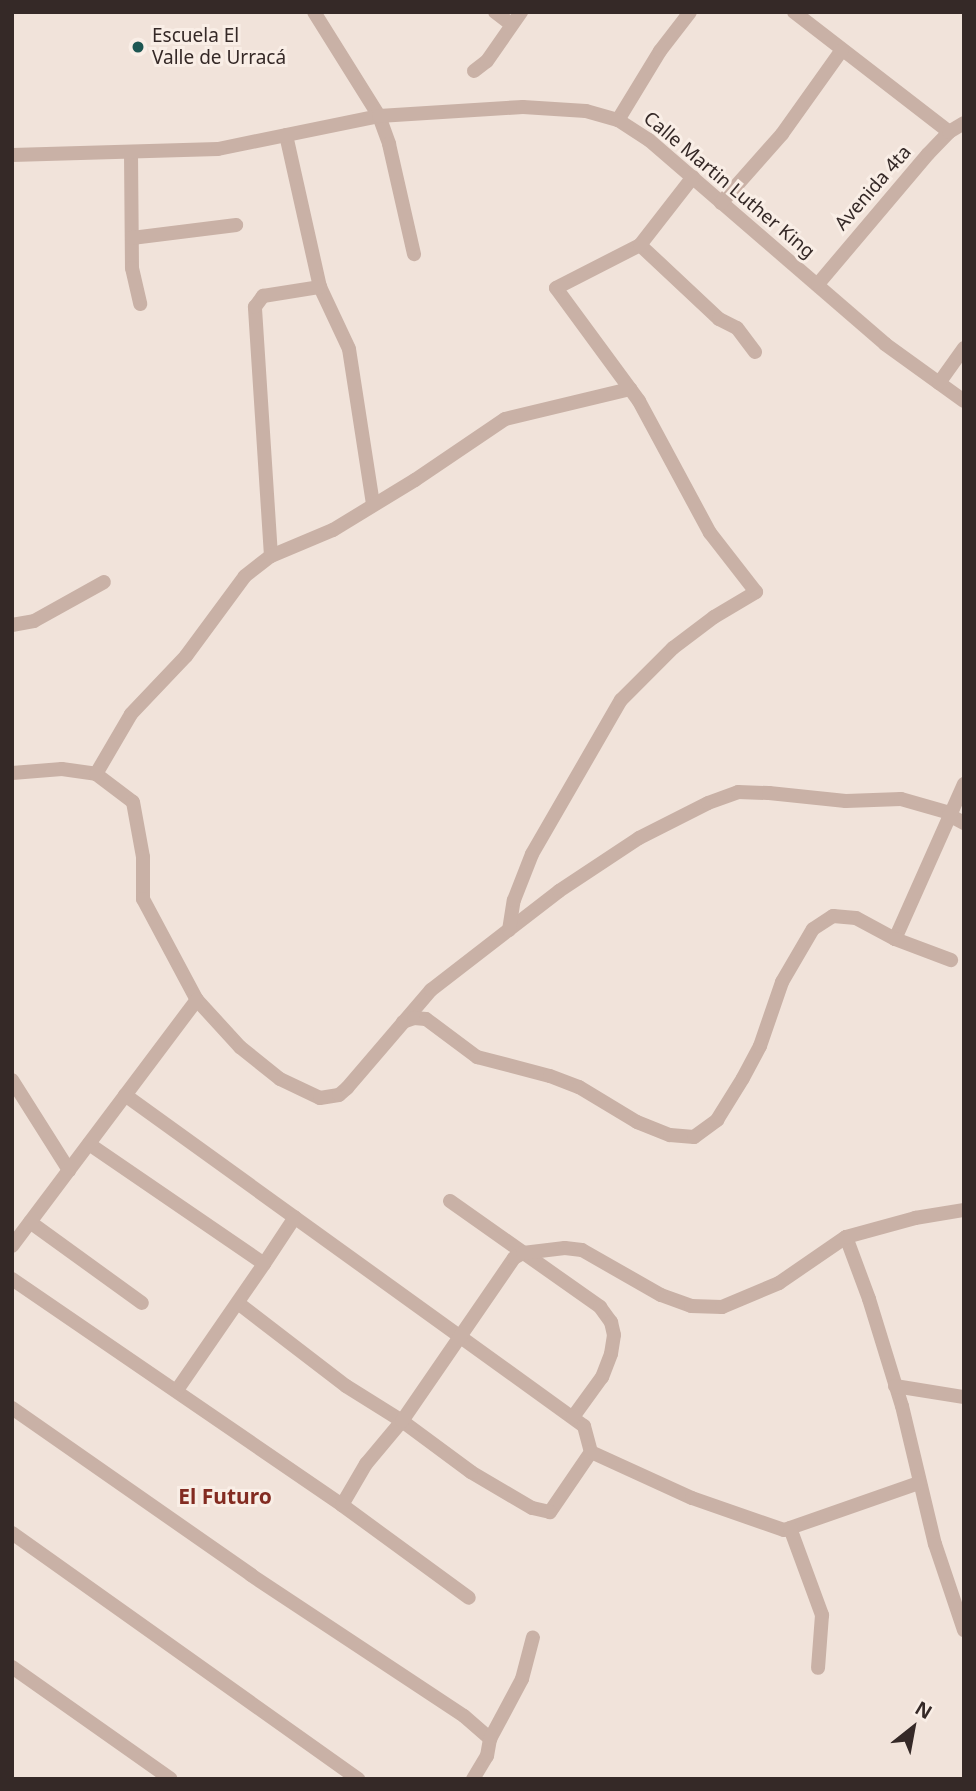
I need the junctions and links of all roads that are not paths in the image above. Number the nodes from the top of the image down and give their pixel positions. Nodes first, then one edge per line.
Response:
1 (314, 12) edge
2 (495, 12) edge
3 (521, 12) edge
4 (690, 12) edge
5 (794, 12) edge
6 (512, 24) junction
7 (842, 50) junction
8 (474, 71) dead end
9 (379, 116) junction
10 (618, 120) junction
11 (964, 123) edge
12 (949, 132) junction
13 (286, 135) junction
14 (131, 154) junction
15 (12, 155) edge
16 (693, 177) junction
17 (721, 203) junction
18 (236, 225) dead end
19 (132, 238) junction
20 (640, 245) junction
21 (414, 254) dead end
22 (818, 284) junction
23 (320, 287) junction
24 (141, 304) dead end
25 (964, 348) edge
26 (755, 352) dead end
27 (939, 383) junction
28 (630, 389) junction
29 (964, 401) edge
30 (373, 504) junction
31 (271, 556) junction
32 (104, 582) dead end
33 (12, 625) edge
34 (12, 773) edge
35 (96, 774) junction
36 (964, 784) edge
37 (950, 814) junction
38 (964, 823) edge
39 (509, 930) junction
40 (895, 939) junction
41 (951, 960) dead end
42 (197, 1000) junction
43 (401, 1023) junction
44 (12, 1080) edge
45 (125, 1095) junction
46 (89, 1144) junction
47 (69, 1170) junction
48 (450, 1201) dead end
49 (964, 1210) edge
50 (295, 1217) junction
51 (30, 1222) junction
52 (846, 1237) junction
53 (12, 1246) edge
54 (523, 1253) junction
55 (264, 1264) junction
56 (12, 1279) edge
57 (142, 1303) dead end
58 (239, 1304) junction
59 (459, 1335) junction
60 (895, 1386) junction
61 (177, 1390) junction
62 (964, 1397) edge
63 (12, 1408) edge
64 (573, 1417) junction
65 (402, 1421) junction
66 (591, 1452) junction
67 (919, 1483) junction
68 (342, 1505) junction
69 (790, 1528) junction
70 (12, 1533) edge
71 (469, 1598) dead end
72 (964, 1630) edge
73 (533, 1637) dead end
74 (12, 1667) edge
75 (818, 1668) dead end
76 (490, 1739) junction
77 (171, 1779) edge
78 (358, 1779) edge
79 (473, 1779) edge

1 - 9 street
2 - 6 street
3 - 6 street
4 - 10 street
5 - 7 street
6 - 8 street
7 - 12 street
7 - 17 street
9 - 10 street, Calle Martin Luther King
9 - 13 street, Calle Martin Luther King
9 - 21 street
10 - 16 street, Calle Martin Luther King
11 - 12 street, Avenida 4ta
12 - 22 street, Avenida 4ta
13 - 14 street, Calle Martin Luther King
13 - 23 street
14 - 15 street, Calle Martin Luther King
14 - 19 street
16 - 17 street, Calle Martin Luther King
16 - 20 street
17 - 22 street, Calle Martin Luther King
18 - 19 street
19 - 24 street
20 - 26 street
20 - 28 street
22 - 27 street, Calle Martin Luther King
23 - 30 street
23 - 31 street
25 - 27 street
27 - 29 street, Calle Martin Luther King
28 - 30 street
28 - 39 street
30 - 31 street
31 - 35 street
32 - 33 street
34 - 35 street
35 - 42 street
36 - 37 street
37 - 38 street
37 - 39 street
37 - 40 street
39 - 43 street
40 - 41 street
40 - 43 street
42 - 43 street
42 - 45 street
44 - 47 street
45 - 46 street
45 - 50 street
46 - 47 street
46 - 55 street
47 - 51 street
48 - 54 street
49 - 52 street
50 - 55 street
50 - 59 street
51 - 53 street
51 - 57 street
52 - 54 street
52 - 60 street
54 - 59 street
54 - 64 street
55 - 58 street
56 - 61 street
58 - 61 street
58 - 65 street
59 - 64 street
59 - 65 street
60 - 62 street
60 - 67 street
61 - 68 street
63 - 76 street
64 - 66 street
65 - 66 street
65 - 68 street
66 - 69 street
67 - 69 street
67 - 72 street
68 - 71 street
69 - 75 street
70 - 78 street
73 - 76 street
74 - 77 street
76 - 79 street

